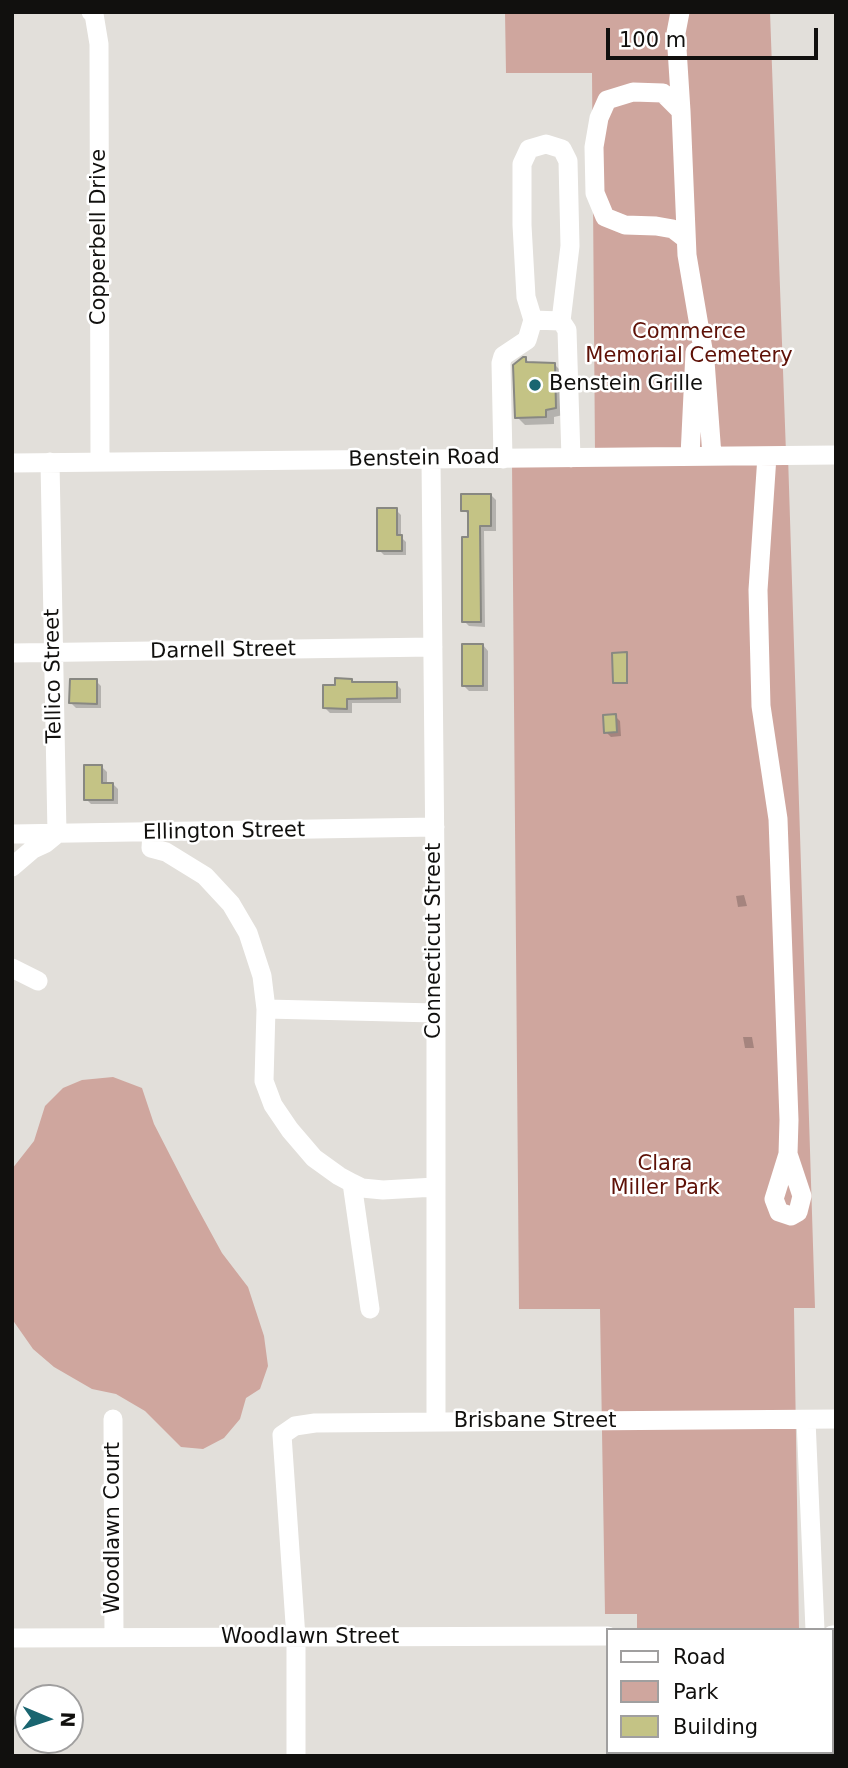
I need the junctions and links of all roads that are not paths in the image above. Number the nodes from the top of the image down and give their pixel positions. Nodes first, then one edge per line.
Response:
1 (680, 12) edge
2 (92, 13) edge
3 (681, 111) junction
4 (686, 239) junction
5 (533, 320) junction
6 (561, 321) junction
7 (699, 330) junction
8 (836, 455) edge
9 (690, 456) junction
10 (712, 456) junction
11 (767, 456) junction
12 (571, 458) junction
13 (503, 459) junction
14 (430, 460) junction
15 (100, 462) junction
16 (12, 463) edge
17 (50, 463) junction
18 (433, 647) junction
19 (12, 653) edge
20 (54, 653) junction
21 (435, 827) junction
22 (152, 833) junction
23 (12, 834) edge
24 (57, 834) junction
25 (12, 867) edge
26 (12, 968) edge
27 (38, 981) dead end
28 (266, 1009) junction
29 (435, 1013) junction
30 (788, 1154) dead end
31 (352, 1183) junction
32 (435, 1187) junction
33 (370, 1309) dead end
34 (114, 1419) dead end
35 (836, 1419) edge
36 (807, 1420) junction
37 (436, 1422) junction
38 (815, 1628) edge
39 (606, 1636) edge
40 (114, 1637) junction
41 (12, 1638) edge
42 (296, 1638) junction
43 (296, 1756) edge

1 - 3 street
2 - 15 street, Copperbell Drive
3 - 4 street
3 - 4 street
4 - 7 street
5 - 6 street
5 - 6 street
5 - 13 street
6 - 12 street
7 - 9 street
7 - 10 street
8 - 11 street, Benstein Road
9 - 10 street, Benstein Road
9 - 12 street, Benstein Road
10 - 11 street, Benstein Road
11 - 30 street
12 - 13 street, Benstein Road
13 - 14 street, Benstein Road
14 - 15 street, Benstein Road
14 - 18 street, Connecticut Street
15 - 17 street, Benstein Road
16 - 17 street, Benstein Road
17 - 20 street, Tellico Street
18 - 20 street, Darnell Street
18 - 21 street, Connecticut Street
19 - 20 street, Darnell Street
20 - 24 street, Tellico Street
21 - 22 street, Ellington Street
21 - 29 street, Connecticut Street
22 - 24 street, Ellington Street
22 - 28 street
23 - 24 street, Ellington Street
24 - 25 street
26 - 27 street
28 - 29 street
28 - 31 street
29 - 32 street, Connecticut Street
31 - 32 street
31 - 33 street
32 - 37 street, Connecticut Street
34 - 40 street, Woodlawn Court
35 - 36 street, Brisbane Street
36 - 37 street, Brisbane Street
36 - 38 street
37 - 42 street, Brisbane Street
39 - 42 street, Woodlawn Street
40 - 41 street, Woodlawn Street
40 - 42 street, Woodlawn Street
42 - 43 street

